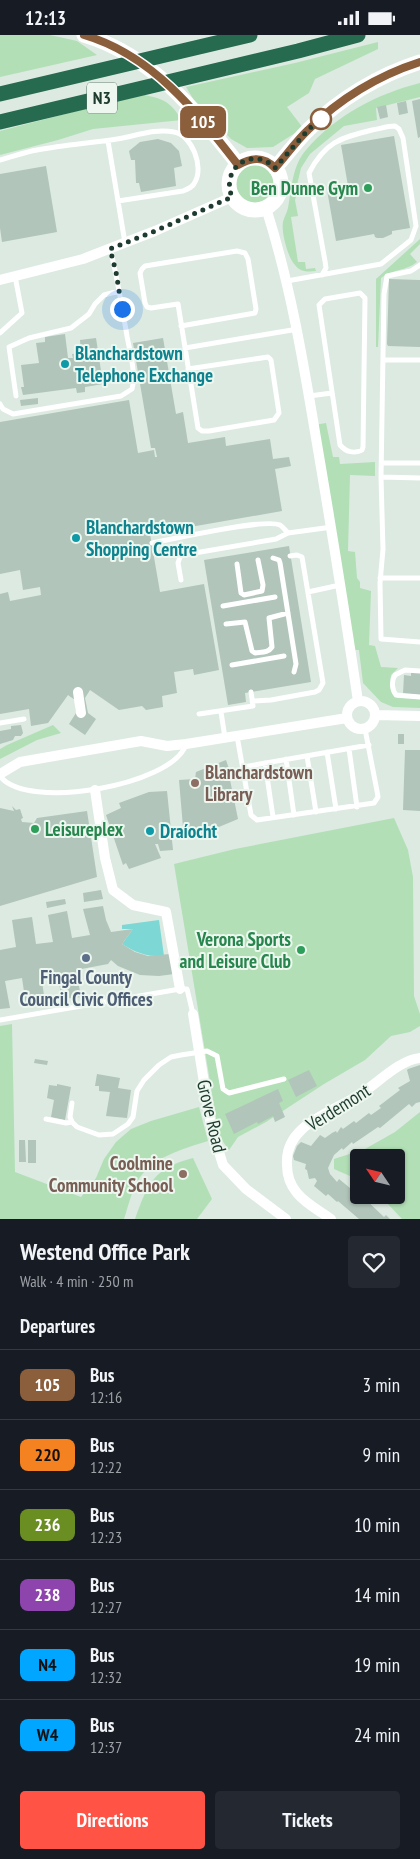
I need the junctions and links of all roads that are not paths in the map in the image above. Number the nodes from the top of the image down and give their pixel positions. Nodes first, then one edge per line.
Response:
1 (84, 35) edge
2 (248, 35) edge
3 (358, 35) edge
4 (420, 62) edge
5 (0, 88) edge
6 (0, 94) edge
7 (0, 122) edge
8 (108, 141) junction
9 (0, 160) edge
10 (238, 165) junction
11 (275, 168) junction
12 (232, 197) junction
13 (118, 201) junction
14 (266, 208) junction
15 (126, 243) junction
16 (110, 249) junction
17 (420, 265) edge
18 (322, 275) junction
19 (16, 276) junction
20 (0, 280) edge
21 (287, 281) junction
22 (119, 291) junction
23 (181, 326) junction
24 (298, 329) junction
25 (0, 333) edge
26 (185, 348) junction
27 (383, 359) junction
28 (420, 360) edge
29 (188, 369) junction
30 (332, 393) junction
31 (16, 396) dead end
32 (309, 396) junction
33 (0, 404) edge
34 (383, 463) junction
35 (420, 463) edge
36 (381, 477) junction
37 (420, 478) edge
38 (332, 527) junction
39 (288, 533) junction
40 (152, 543) dead end
41 (290, 556) dead end
42 (274, 558) dead end
43 (258, 560) dead end
44 (237, 564) dead end
45 (380, 578) junction
46 (420, 578) edge
47 (181, 580) dead end
48 (340, 585) junction
49 (308, 592) junction
50 (275, 597) dead end
51 (223, 606) dead end
52 (288, 613) junction
53 (226, 624) dead end
54 (420, 642) edge
55 (284, 656) dead end
56 (232, 665) dead end
57 (420, 671) edge
58 (294, 672) dead end
59 (78, 692) dead end
60 (250, 692) dead end
61 (420, 697) edge
62 (252, 701) junction
63 (358, 701) junction
64 (221, 712) junction
65 (81, 713) dead end
66 (199, 714) dead end
67 (375, 715) junction
68 (420, 716) edge
69 (347, 718) junction
70 (24, 719) dead end
71 (0, 723) edge
72 (365, 729) junction
73 (237, 737) junction
74 (226, 739) junction
75 (186, 745) junction
76 (369, 745) junction
77 (349, 749) junction
78 (327, 752) junction
79 (307, 756) junction
80 (286, 759) junction
81 (264, 763) junction
82 (243, 767) junction
83 (0, 775) edge
84 (95, 790) junction
85 (358, 807) junction
86 (336, 809) junction
87 (316, 812) junction
88 (294, 815) junction
89 (273, 817) junction
90 (180, 989) junction
91 (193, 1014) joint
92 (0, 1020) edge
93 (198, 1053) junction
94 (420, 1058) edge
95 (284, 1079) dead end
96 (72, 1103) dead end
97 (46, 1119) dead end
98 (72, 1122) junction
99 (286, 1219) edge
100 (331, 1219) edge

1 - 10 street
2 - 5 highway, N3
2 - 6 highway, N3
3 - 7 highway, N3
4 - 11 street
8 - 9 lane
8 - 13 lane
8 - 13 lane
10 - 11 street
10 - 12 street
11 - 14 street
12 - 14 street
12 - 15 street
13 - 15 lane
14 - 21 street
15 - 16 street
16 - 19 street
16 - 22 lane
17 - 27 lane
18 - 18 lane
18 - 21 lane
19 - 20 street
19 - 25 lane
21 - 24 street
22 - 31 lane
22 - 33 lane
23 - 23 lane
23 - 26 lane
24 - 26 lane
24 - 32 street
26 - 29 lane
27 - 28 lane
27 - 34 lane
29 - 29 lane
30 - 30 lane
30 - 32 lane
32 - 38 street
34 - 35 lane
34 - 36 lane
36 - 37 lane
36 - 45 lane
38 - 39 lane
38 - 48 street
39 - 40 lane
39 - 47 lane
41 - 49 lane
42 - 52 lane
43 - 44 lane
45 - 46 lane
45 - 54 lane
48 - 49 lane
48 - 63 street
49 - 62 lane
50 - 51 lane
52 - 53 lane
52 - 58 lane
55 - 56 lane
57 - 61 lane
59 - 65 street
60 - 62 lane
62 - 64 lane
63 - 67 street
63 - 69 street
64 - 66 lane
64 - 74 lane
67 - 68 street
67 - 72 street
69 - 72 street
69 - 73 street
70 - 71 lane
72 - 76 lane
73 - 74 street
73 - 82 lane
74 - 75 street
75 - 83 street
75 - 84 lane
76 - 77 lane
76 - 85 lane
77 - 78 lane
77 - 85 lane
78 - 79 lane
78 - 86 lane
79 - 80 lane
79 - 87 lane
80 - 81 lane
80 - 88 lane
81 - 82 lane
81 - 89 lane
82 - 89 lane
83 - 84 lane
84 - 90 street
85 - 86 lane
86 - 87 lane
87 - 88 lane
88 - 89 lane
90 - 91 lane
90 - 92 lane
91 - 93 street, Grove Road
93 - 95 lane
93 - 98 lane
93 - 99 street, Grove Road
94 - 100 street, Verdemont
96 - 98 lane
97 - 98 lane

